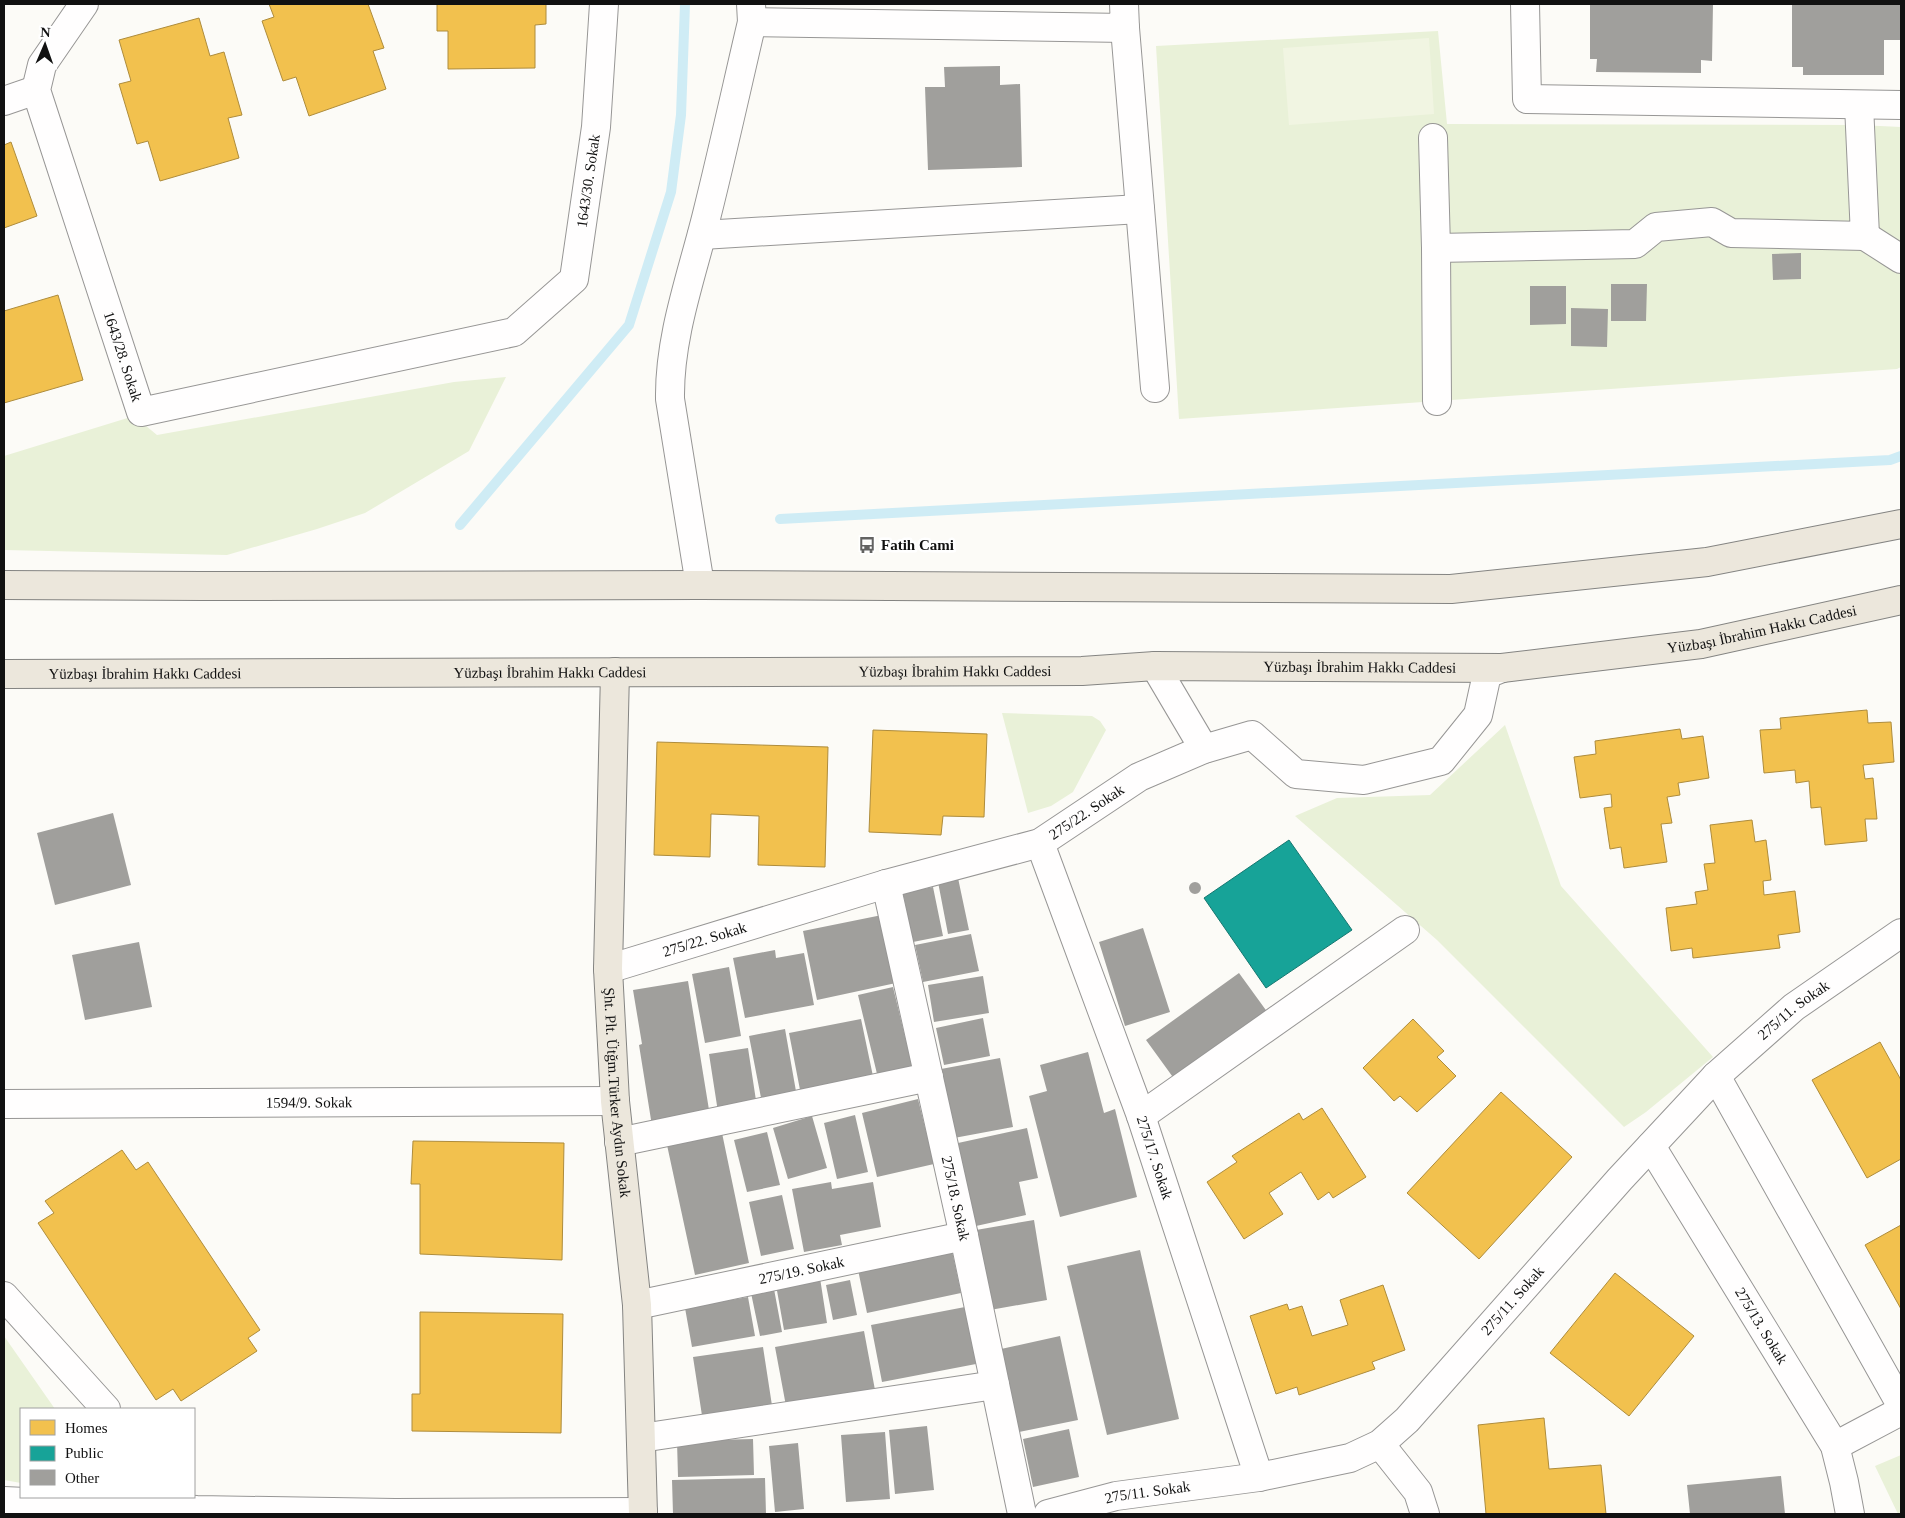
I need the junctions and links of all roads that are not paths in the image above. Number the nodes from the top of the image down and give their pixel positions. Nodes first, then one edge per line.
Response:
1 (84, 4) edge
2 (604, 4) edge
3 (1525, 4) edge
4 (752, 13) edge
5 (1125, 16) edge
6 (36, 90) junction
7 (4, 101) edge
8 (1859, 104) junction
9 (1901, 105) edge
10 (1433, 138) dead end
11 (1140, 209) junction
12 (702, 235) junction
13 (1865, 236) junction
14 (1436, 248) junction
15 (1901, 259) edge
16 (514, 332) joint
17 (1155, 388) dead end
18 (1437, 401) dead end
19 (1901, 524) edge
20 (4, 585) edge
21 (700, 585) junction
22 (1901, 600) edge
23 (1155, 666) junction
24 (1502, 668) junction
25 (615, 672) junction
26 (4, 674) edge
27 (1204, 749) junction
28 (1040, 843) junction
29 (886, 884) junction
30 (1405, 930) dead end
31 (1901, 933) edge
32 (608, 969) junction
33 (1716, 1076) junction
34 (929, 1077) junction
35 (615, 1101) junction
36 (4, 1104) edge
37 (1141, 1116) junction
38 (619, 1142) junction
39 (1651, 1146) junction
40 (964, 1236) junction
41 (4, 1296) edge
42 (637, 1305) junction
43 (995, 1385) junction
44 (1901, 1405) edge
45 (105, 1408) edge
46 (1901, 1411) edge
47 (640, 1438) junction
48 (1380, 1444) junction
49 (1835, 1446) junction
50 (1259, 1477) junction
51 (4, 1502) edge
52 (193, 1507) edge
53 (643, 1513) edge
54 (395, 1514) edge
55 (1022, 1514) edge
56 (1048, 1514) edge
57 (1425, 1514) edge
58 (1850, 1514) edge

1 - 6 street
2 - 16 street, 1643/30. Sokak
3 - 8 street
4 - 5 street
4 - 12 street
5 - 11 street
6 - 7 street
6 - 16 street, 1643/28. Sokak
8 - 9 street
8 - 13 street
10 - 14 street
11 - 12 street
11 - 17 street
12 - 21 street
13 - 14 street
13 - 15 street
14 - 18 street
19 - 21 main road
20 - 21 main road
22 - 24 main road, Yüzbaşı İbrahim Hakkı Caddesi
23 - 24 main road, Yüzbaşı İbrahim Hakkı Caddesi
23 - 25 main road, Yüzbaşı İbrahim Hakkı Caddesi
23 - 27 street
24 - 27 street, 275/22. Sokak
25 - 26 main road, Yüzbaşı İbrahim Hakkı Caddesi
25 - 32 main road, Şht. Plt. Ütğm.Türker Aydın Sokak
27 - 28 street, 275/22. Sokak
28 - 29 street, 275/22. Sokak
28 - 37 street, 275/17. Sokak
29 - 32 street, 275/22. Sokak
29 - 34 street, 275/18. Sokak
30 - 37 street
31 - 33 street, 275/11. Sokak
32 - 35 main road, Şht. Plt. Ütğm.Türker Aydın Sokak
33 - 39 street, 275/11. Sokak
33 - 44 street
34 - 38 street
34 - 40 street, 275/18. Sokak
35 - 36 street, 1594/9. Sokak
35 - 38 main road, Şht. Plt. Ütğm.Türker Aydın Sokak
37 - 50 street, 275/17. Sokak
38 - 42 main road, Şht. Plt. Ütğm.Türker Aydın Sokak
39 - 48 street, 275/11. Sokak
39 - 49 street, 275/13. Sokak
40 - 42 street, 275/19. Sokak
40 - 43 street, 275/18. Sokak
41 - 45 street
42 - 47 main road, Şht. Plt. Ütğm.Türker Aydın Sokak
43 - 47 street
43 - 55 street, 275/18. Sokak
46 - 49 street
47 - 53 main road, Şht. Plt. Ütğm.Türker Aydın Sokak
48 - 50 street, 275/11. Sokak
48 - 57 street
49 - 58 street, 275/13. Sokak
50 - 56 street, 275/11. Sokak
51 - 52 street
52 - 54 street
53 - 54 street

